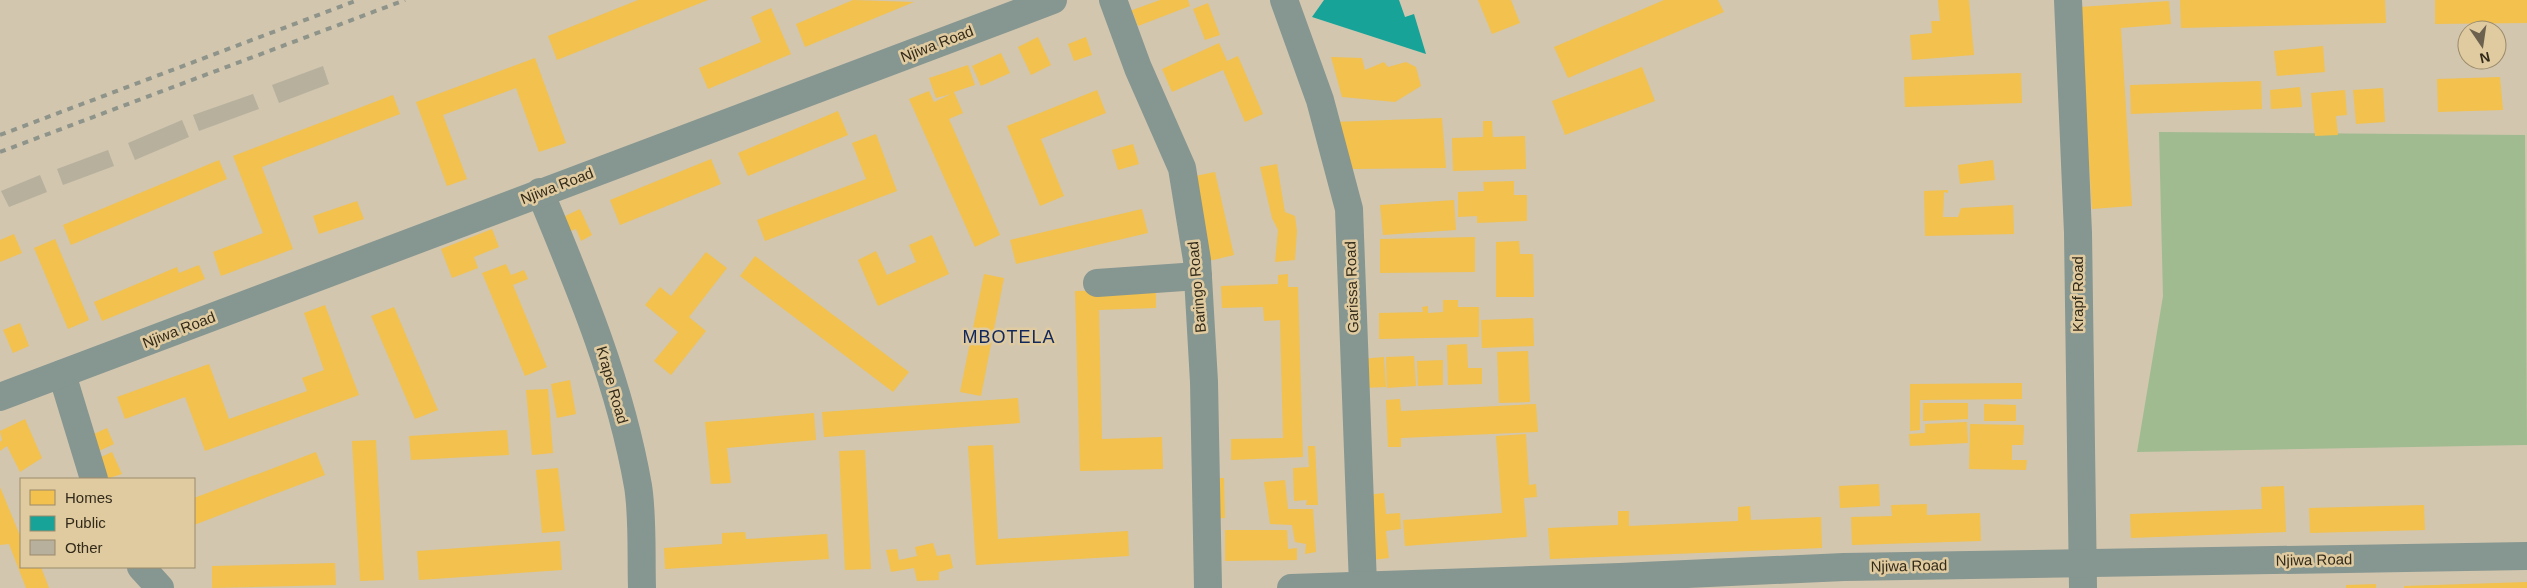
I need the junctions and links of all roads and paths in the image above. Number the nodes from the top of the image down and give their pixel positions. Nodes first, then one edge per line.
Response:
1 (1053, 0) edge
2 (1112, 0) edge
3 (1284, 0) edge
4 (2068, 0) edge
5 (540, 192) junction
6 (1198, 276) junction
7 (1097, 284) dead end
8 (62, 374) junction
9 (0, 397) edge
10 (94, 478) edge
11 (2527, 556) edge
12 (143, 568) edge
13 (2082, 576) edge
14 (1363, 585) junction
15 (160, 588) edge
16 (642, 588) edge
17 (1208, 588) edge
18 (1291, 588) edge

1 - 5 street, Njiwa Road
2 - 6 street, Baringo Road
3 - 14 street, Garissa Road
4 - 13 street, Krapf Road
5 - 8 street, Njiwa Road
5 - 16 street, Krape Road
6 - 7 street
6 - 17 street, Baringo Road
8 - 9 street, Njiwa Road
8 - 10 street
11 - 13 street, Njiwa Road
12 - 15 street
13 - 14 street, Njiwa Road
14 - 18 street, Njiwa Road

